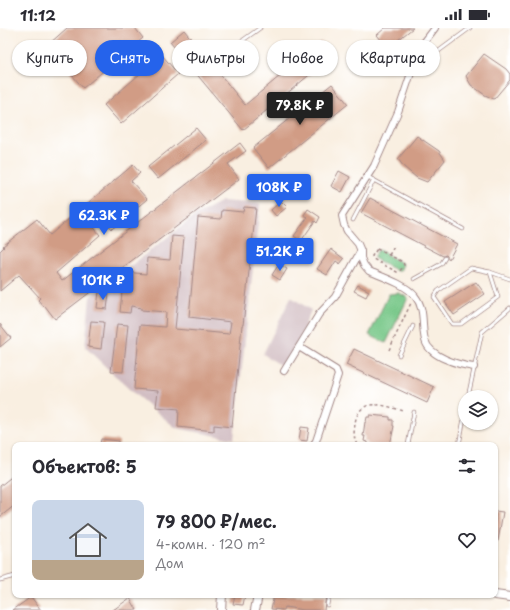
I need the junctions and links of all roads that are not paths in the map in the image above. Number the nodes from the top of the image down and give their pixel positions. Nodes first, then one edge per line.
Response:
1 (260, 28) edge
2 (435, 28) edge
3 (470, 28) edge
4 (243, 40) edge
5 (426, 40) edge
6 (440, 50) edge
7 (410, 76) edge
8 (368, 177) junction
9 (374, 180) junction
10 (353, 220) dead end
11 (463, 229) dead end
12 (361, 251) junction
13 (445, 258) dead end
14 (490, 272) junction
15 (414, 279) dead end
16 (510, 279) edge
17 (510, 308) edge
18 (470, 310) dead end
19 (474, 314) junction
20 (412, 326) dead end
21 (300, 347) junction
22 (399, 355) dead end
23 (474, 367) junction
24 (284, 371) dead end
25 (469, 390) edge
26 (414, 412) dead end
27 (462, 430) edge
28 (314, 442) edge
29 (409, 442) edge
30 (460, 442) edge
31 (12, 577) edge
32 (0, 580) edge
33 (498, 595) edge
34 (510, 597) edge
35 (222, 598) edge
36 (257, 598) edge
37 (328, 598) edge
38 (327, 605) dead end
39 (221, 610) edge
40 (255, 610) edge

1 - 4 lane
2 - 5 street
3 - 6 lane
7 - 8 street
8 - 9 lane
8 - 12 street
9 - 10 lane
9 - 11 lane
12 - 21 street
12 - 23 street
13 - 15 lane
14 - 16 lane
14 - 19 lane
14 - 19 lane
17 - 23 lane
18 - 19 lane
20 - 22 lane
21 - 24 street
21 - 28 street
23 - 25 lane
26 - 29 lane
27 - 30 lane
31 - 32 lane
33 - 34 street
35 - 39 street
36 - 40 street
37 - 38 lane

